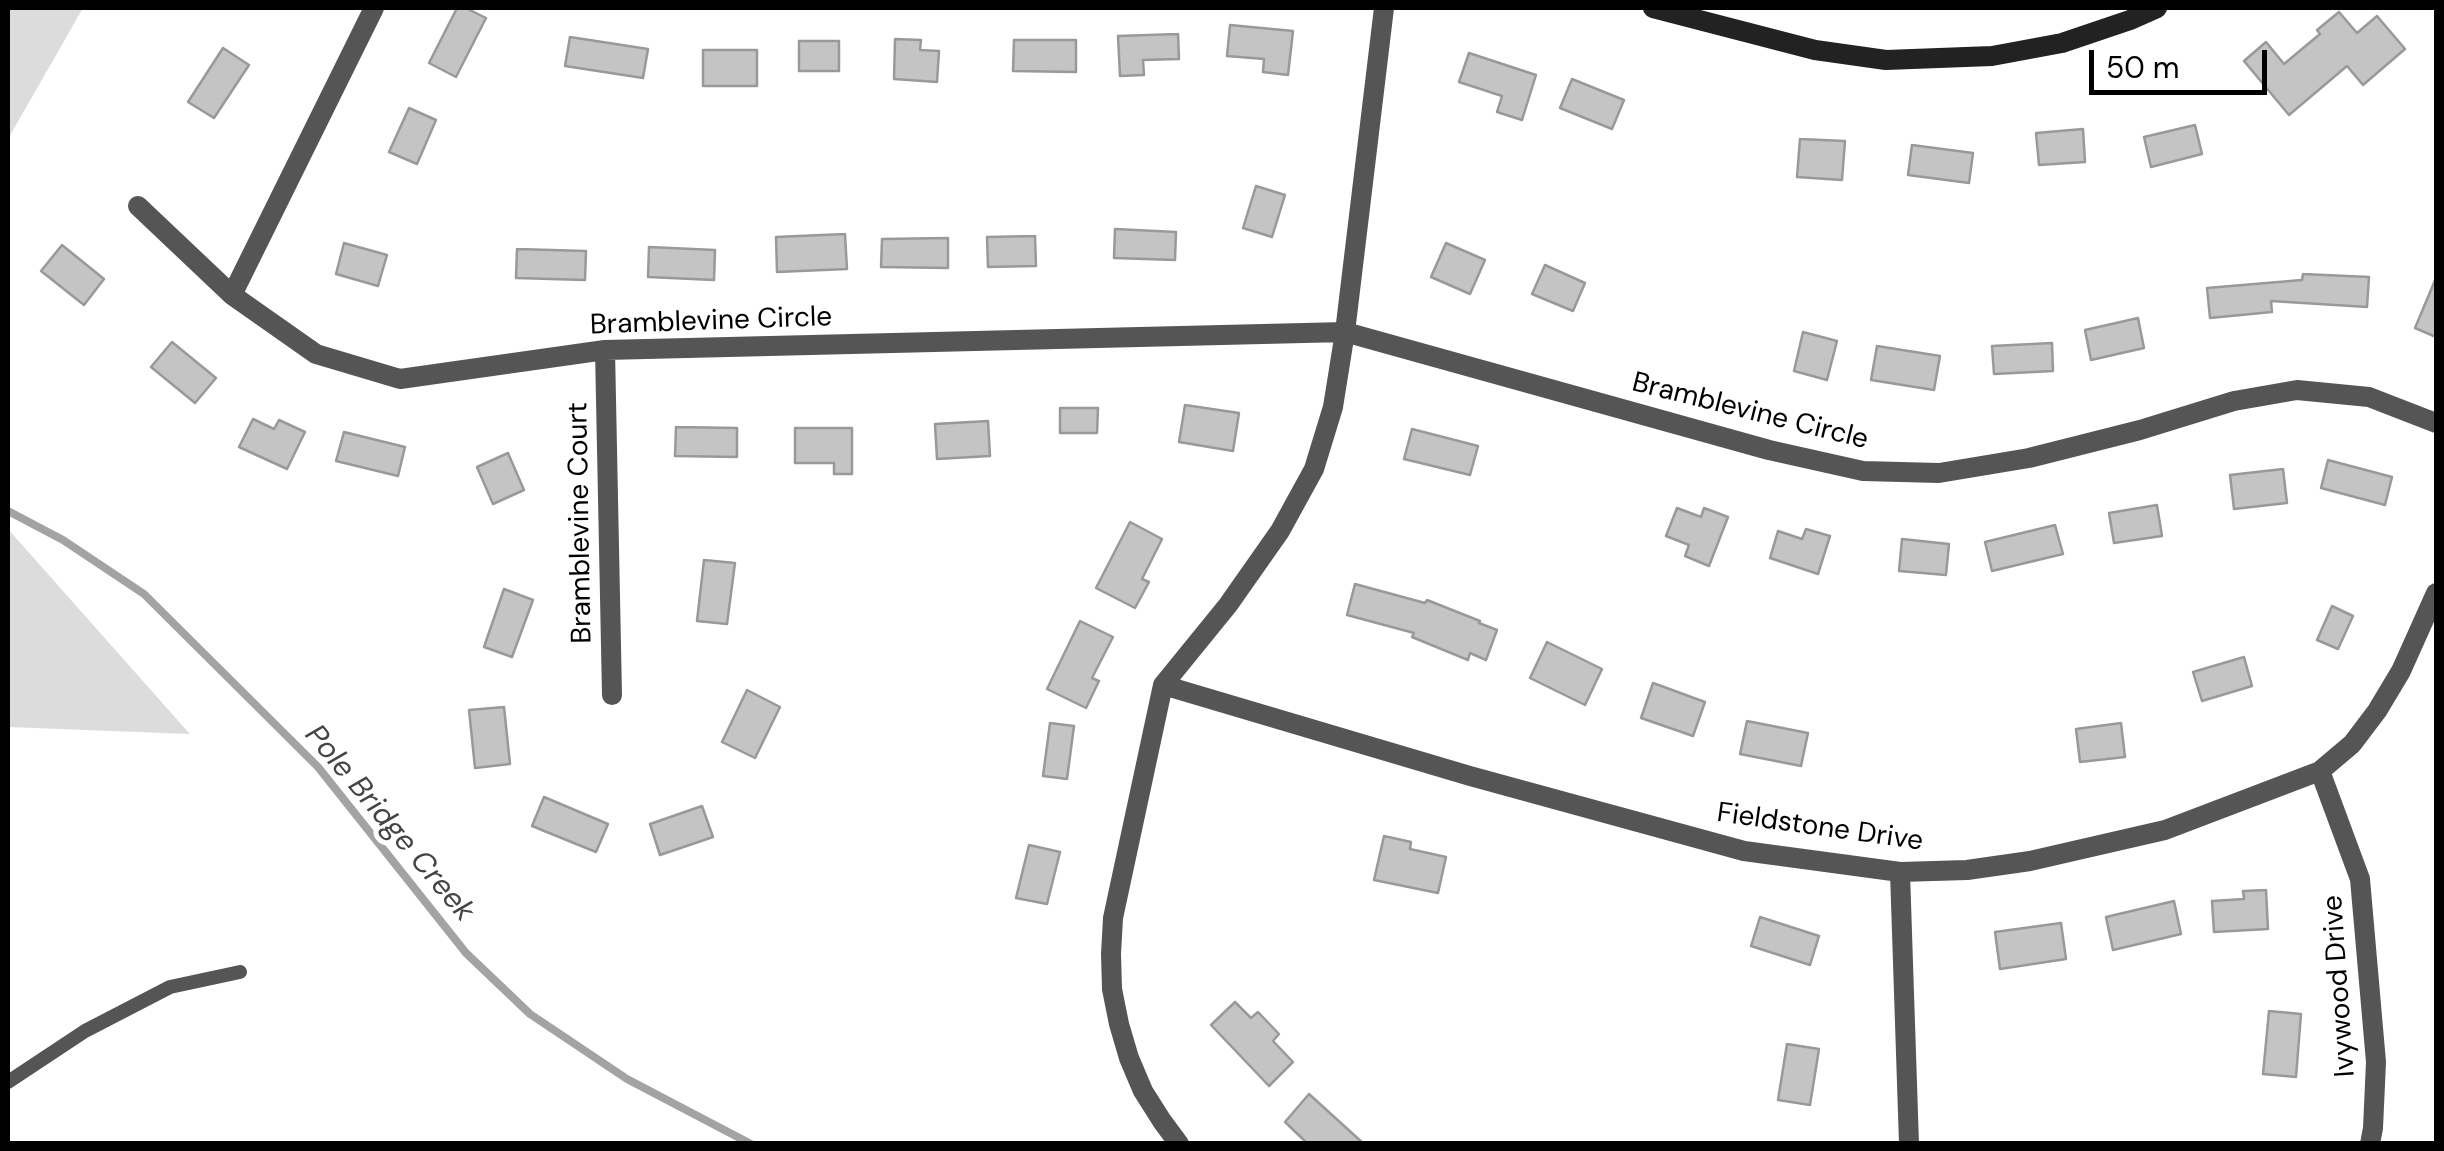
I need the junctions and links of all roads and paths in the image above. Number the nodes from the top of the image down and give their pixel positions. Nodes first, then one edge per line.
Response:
1 (374, 8) edge
2 (1384, 8) edge
3 (1653, 8) edge
4 (2156, 8) edge
5 (138, 206) dead end
6 (232, 295) junction
7 (1346, 332) junction
8 (605, 350) junction
9 (2436, 423) edge
10 (2436, 593) edge
11 (1163, 685) junction
12 (612, 694) dead end
13 (2320, 772) junction
14 (1900, 872) junction
15 (240, 972) dead end
16 (8, 1082) edge
17 (1179, 1144) edge
18 (1909, 1144) edge
19 (2370, 1144) edge

1 - 6 street
2 - 7 street
3 - 4 street
5 - 6 street, Bramblevine Circle
6 - 8 street, Bramblevine Circle
7 - 8 street, Bramblevine Circle
7 - 9 street, Bramblevine Circle
7 - 11 street
8 - 12 street, Bramblevine Court
10 - 13 street, Fieldstone Drive
11 - 14 street, Fieldstone Drive
11 - 17 street
13 - 14 street, Fieldstone Drive
13 - 19 street, Ivywood Drive
14 - 18 street
15 - 16 lane

